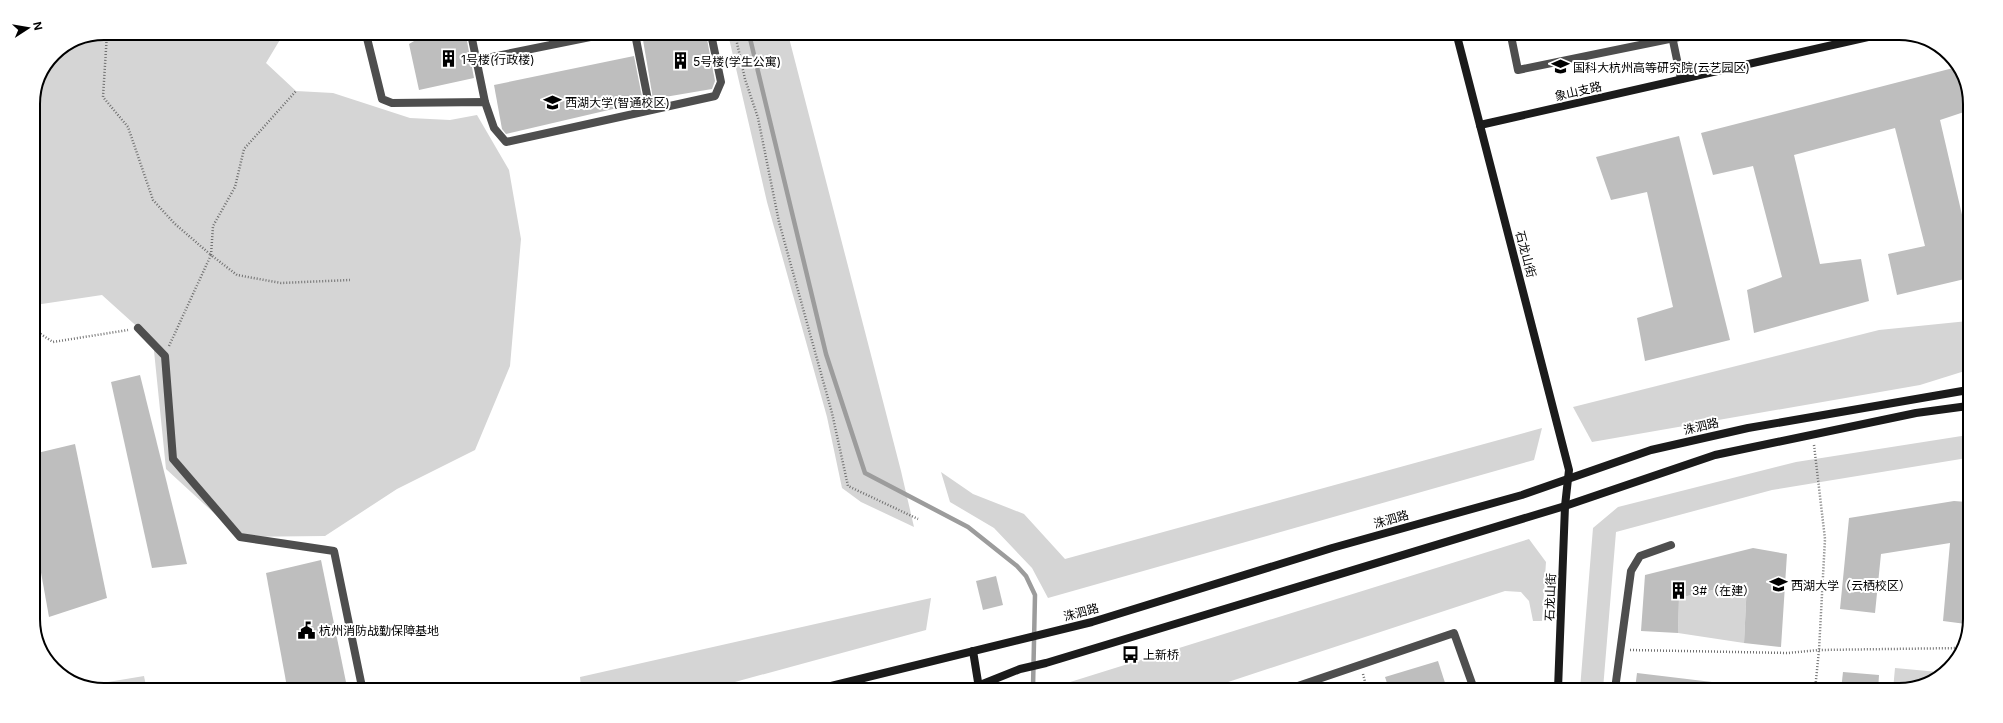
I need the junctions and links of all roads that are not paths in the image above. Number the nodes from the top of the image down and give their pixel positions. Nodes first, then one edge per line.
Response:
1 (367, 40) edge
2 (472, 40) edge
3 (553, 40) edge
4 (574, 40) edge
5 (636, 40) edge
6 (712, 40) edge
7 (1458, 40) edge
8 (1511, 40) edge
9 (1662, 40) edge
10 (1672, 40) edge
11 (1850, 40) edge
12 (554, 44) junction
13 (477, 60) junction
14 (1681, 79) junction
15 (485, 102) junction
16 (650, 110) junction
17 (1480, 126) junction
18 (138, 328) road end
19 (1963, 391) edge
20 (1963, 407) edge
21 (1568, 479) junction
22 (1565, 506) junction
23 (1671, 545) dead end
24 (973, 651) junction
25 (361, 683) edge
26 (843, 683) edge
27 (979, 683) edge
28 (987, 683) edge
29 (1307, 683) edge
30 (1472, 683) edge
31 (1558, 683) edge
32 (1616, 683) edge

1 - 15 street
2 - 13 street
3 - 12 street
4 - 12 street
5 - 16 street
6 - 16 street
7 - 17 main road, 石龙山街
8 - 9 street
10 - 14 street
11 - 14 main road, 象山支路
12 - 13 street
13 - 15 street
14 - 17 main road, 象山支路
15 - 16 street
17 - 21 main road, 石龙山街
18 - 25 street
19 - 21 main road, 洙泗路
20 - 22 main road
21 - 22 main road, 石龙山街
21 - 24 main road, 洙泗路
22 - 28 main road
22 - 31 main road, 石龙山街
23 - 32 street
24 - 26 main road, 洙泗路
24 - 27 main road
29 - 30 street

